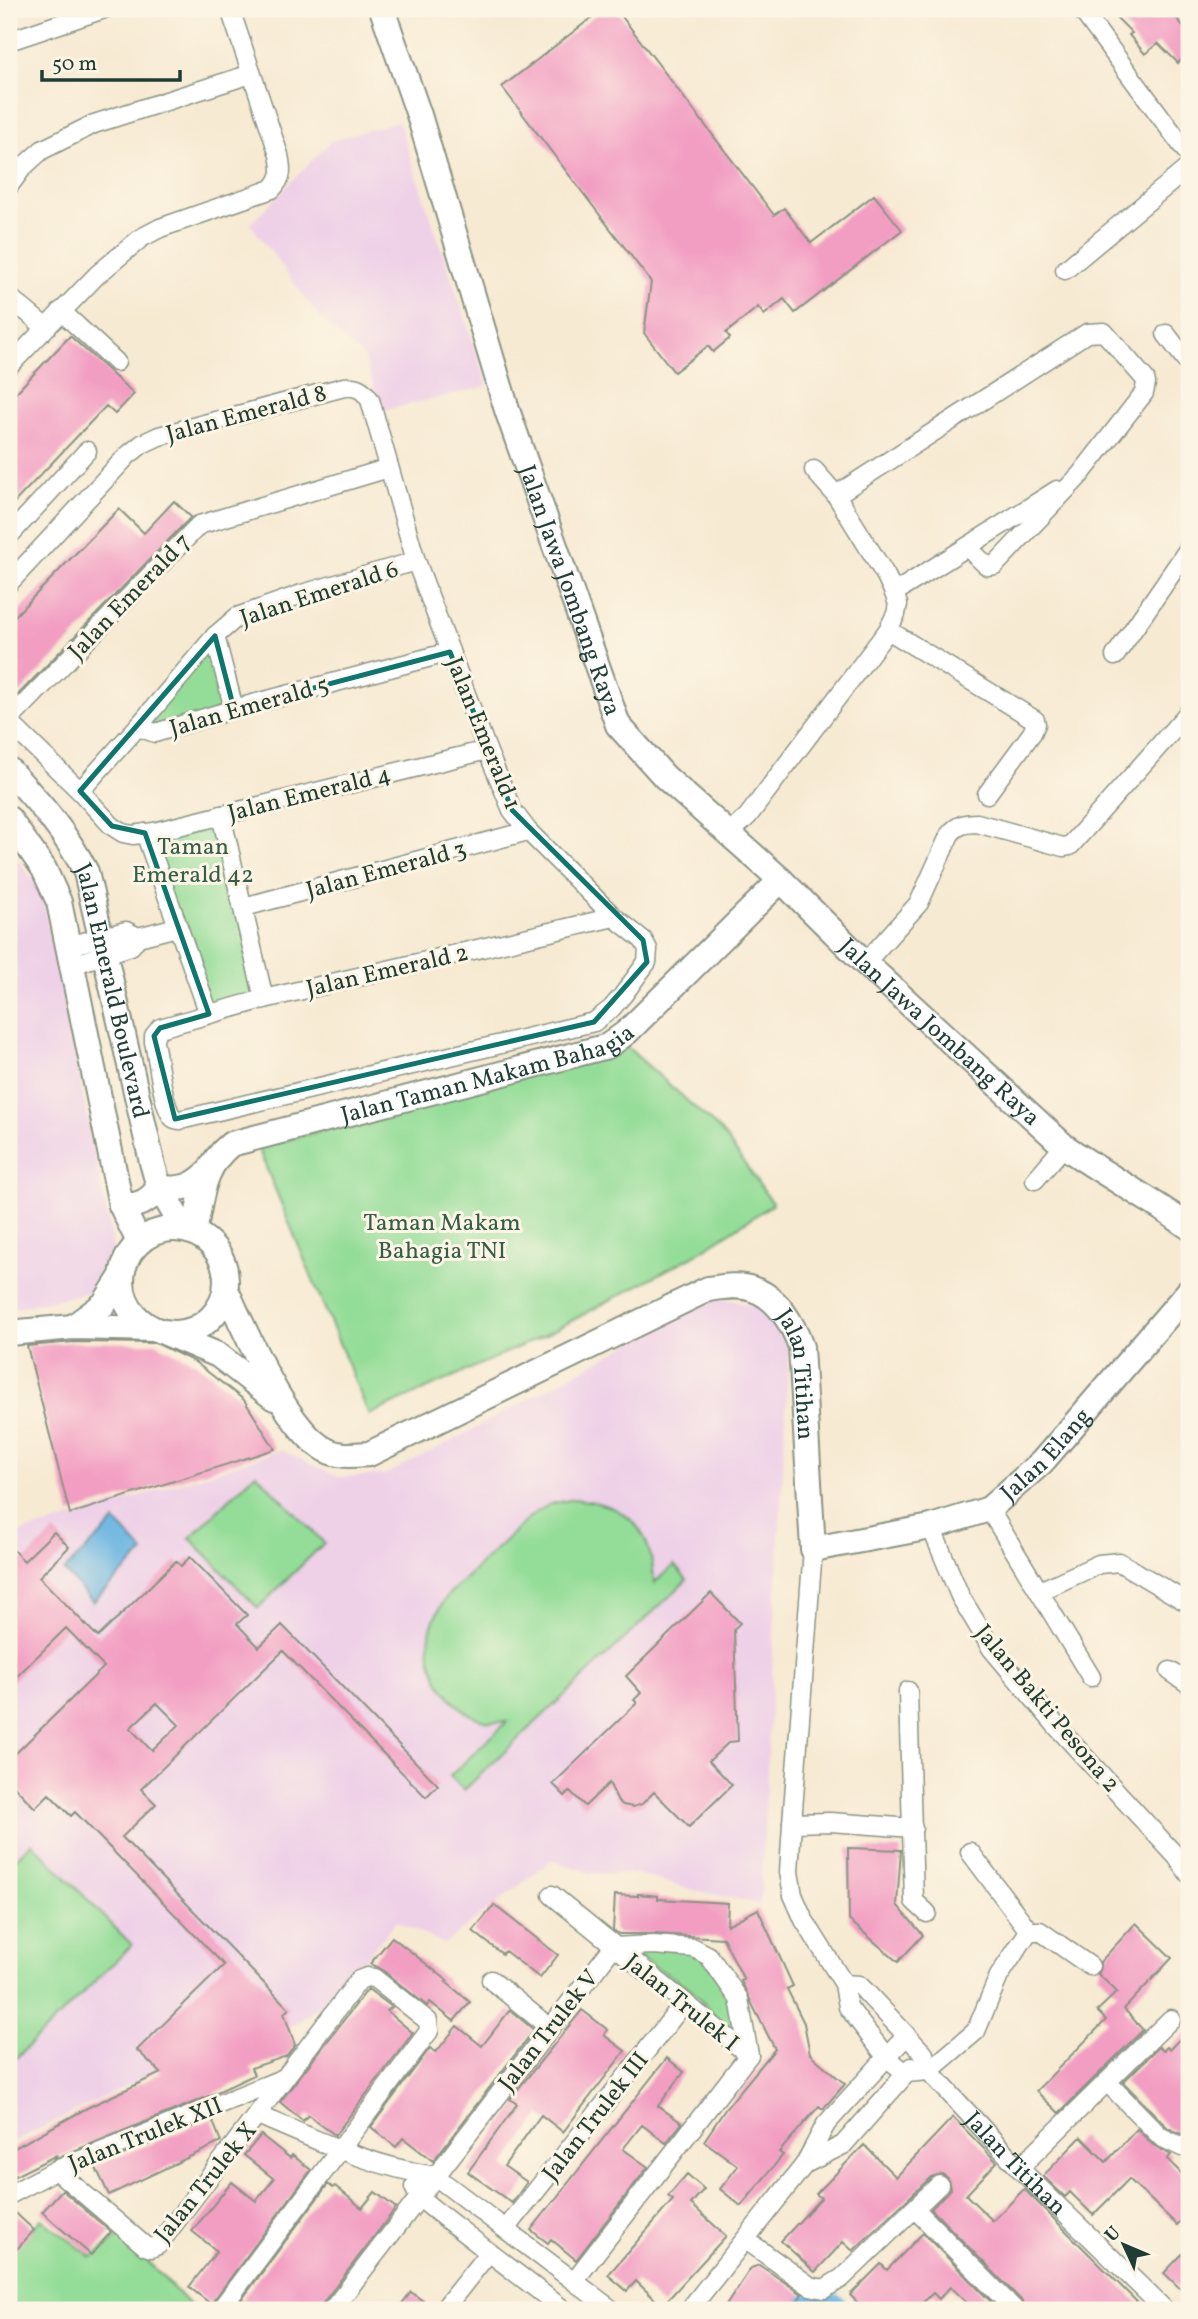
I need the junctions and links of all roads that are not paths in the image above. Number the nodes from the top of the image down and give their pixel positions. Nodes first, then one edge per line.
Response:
1 (104, 9) edge
2 (230, 9) edge
3 (382, 9) edge
4 (1081, 9) edge
5 (9, 41) edge
6 (251, 74) junction
7 (1189, 155) edge
8 (1189, 167) edge
9 (9, 186) edge
10 (1065, 270) dead end
11 (9, 297) edge
12 (61, 311) junction
13 (45, 327) junction
14 (1166, 334) dead end
15 (116, 362) dead end
16 (1189, 364) edge
17 (9, 366) edge
18 (370, 400) joint
19 (87, 451) dead end
20 (389, 468) junction
21 (814, 470) dead end
22 (1080, 475) junction
23 (836, 495) junction
24 (9, 536) edge
25 (967, 547) junction
26 (1188, 554) edge
27 (416, 561) junction
28 (9, 583) edge
29 (894, 593) junction
30 (888, 630) junction
31 (215, 636) junction
32 (450, 652) junction
33 (1115, 656) dead end
34 (234, 709) junction
35 (1189, 712) edge
36 (9, 721) edge
37 (141, 723) junction
38 (487, 750) junction
39 (9, 770) edge
40 (80, 791) junction
41 (988, 794) dead end
42 (221, 815) junction
43 (9, 819) edge
44 (528, 831) junction
45 (145, 833) junction
46 (729, 834) junction
47 (780, 880) junction
48 (244, 906) junction
49 (614, 917) junction
50 (177, 927) junction
51 (104, 946) junction
52 (70, 955) junction
53 (865, 963) junction
54 (264, 999) junction
55 (209, 1014) junction
56 (160, 1028) joint
57 (1064, 1146) junction
58 (206, 1174) junction
59 (1035, 1180) dead end
60 (159, 1187) junction
61 (121, 1205) junction
62 (1189, 1227) edge
63 (189, 1230) junction
64 (139, 1242) junction
65 (122, 1276) junction
66 (226, 1290) junction
67 (1189, 1291) edge
68 (73, 1327) junction
69 (159, 1331) junction
70 (9, 1333) edge
71 (288, 1410) junction
72 (989, 1509) junction
73 (931, 1527) junction
74 (813, 1549) junction
75 (1040, 1591) junction
76 (1183, 1600) dead end
77 (1170, 1671) dead end
78 (1091, 1677) dead end
79 (1189, 1684) edge
80 (908, 1691) dead end
81 (792, 1823) junction
82 (913, 1828) junction
83 (970, 1852) dead end
84 (1189, 1874) edge
85 (552, 1895) dead end
86 (927, 1913) dead end
87 (1029, 1931) junction
88 (613, 1947) junction
89 (1090, 1966) dead end
90 (491, 1980) dead end
91 (844, 1984) junction
92 (684, 2003) junction
93 (1171, 2019) dead end
94 (550, 2028) junction
95 (906, 2036) junction
96 (749, 2055) junction
97 (887, 2058) junction
98 (927, 2063) junction
99 (906, 2073) junction
100 (284, 2078) junction
101 (1107, 2082) junction
102 (258, 2115) junction
103 (1187, 2148) edge
104 (341, 2151) junction
105 (805, 2164) junction
106 (1019, 2168) junction
107 (56, 2171) junction
108 (406, 2171) junction
109 (435, 2176) junction
110 (939, 2185) dead end
111 (9, 2195) edge
112 (419, 2197) junction
113 (915, 2209) junction
114 (506, 2229) junction
115 (746, 2240) junction
116 (488, 2252) junction
117 (574, 2281) junction
118 (558, 2309) edge
119 (220, 2310) edge
120 (332, 2310) edge
121 (443, 2310) edge
122 (612, 2310) edge
123 (688, 2310) edge
124 (1015, 2310) edge
125 (1165, 2310) edge

1 - 5 street
2 - 6 street
3 - 46 main road, Jalan Jawa Jombang Raya
4 - 7 street
6 - 9 street
6 - 12 street
8 - 10 street
11 - 13 street
12 - 13 street
12 - 15 street
13 - 17 street
14 - 16 street
18 - 20 street, Jalan Emerald 1
18 - 28 street, Jalan Emerald 8
19 - 24 street
20 - 27 street, Jalan Emerald 1
20 - 36 street, Jalan Emerald 7
21 - 23 street
22 - 23 street
22 - 25 street
22 - 25 street
23 - 29 street
25 - 29 street
26 - 33 street
27 - 31 street, Jalan Emerald 6
27 - 32 street, Jalan Emerald 1
29 - 30 street
30 - 41 street
30 - 46 street
31 - 34 street
31 - 37 street, Jalan Emerald 6
32 - 34 street, Jalan Emerald 5
32 - 38 street, Jalan Emerald 1
34 - 37 street, Jalan Emerald 5
35 - 53 street
36 - 40 street, Jalan Emerald 4
37 - 40 street, Jalan Emerald 5
38 - 42 street, Jalan Emerald 4
38 - 44 street, Jalan Emerald 1
39 - 51 main road, Jalan Emerald Boulevard
40 - 45 street, Jalan Emerald 4
42 - 45 street, Jalan Emerald 4
42 - 48 street
43 - 52 main road, Jalan Emerald Boulevard
44 - 48 street, Jalan Emerald 3
44 - 49 street, Jalan Emerald 1
45 - 50 street
46 - 47 main road, Jalan Jawa Jombang Raya
47 - 53 main road, Jalan Jawa Jombang Raya
47 - 58 main road, Jalan Taman Makam Bahagia
48 - 54 street
49 - 54 street, Jalan Emerald 2
49 - 56 street, Jalan Emerald 1
50 - 51 street
50 - 55 street
51 - 52 street
51 - 60 main road, Jalan Emerald Boulevard
52 - 61 main road, Jalan Emerald Boulevard
53 - 57 main road, Jalan Jawa Jombang Raya
54 - 55 street, Jalan Emerald 2
55 - 56 street, Jalan Emerald 2
57 - 59 street
57 - 62 main road, Jalan Jawa Jombang Raya
58 - 60 main road
58 - 63 main road, Jalan Taman Makam Bahagia
60 - 61 main road
60 - 63 main road, Jalan Emerald Boulevard
61 - 64 main road, Jalan Emerald Boulevard
63 - 64 main road
63 - 66 main road
64 - 65 main road
65 - 68 main road
65 - 69 main road
66 - 69 main road
66 - 71 main road, Jalan Titihan
67 - 72 main road, Jalan Elang
68 - 69 main road
68 - 70 main road
69 - 71 main road, Jalan Titihan
71 - 74 main road, Jalan Titihan
72 - 73 main road, Jalan Elang
72 - 75 street
73 - 74 main road, Jalan Elang
73 - 84 street, Jalan Bakti Pesona 2
74 - 81 street, Jalan Titihan
75 - 76 street
75 - 78 street
77 - 79 street
80 - 82 street
81 - 82 street
81 - 91 street, Jalan Titihan
82 - 86 street
83 - 87 street
85 - 88 street, Jalan Trulek V
87 - 89 street
87 - 98 street
88 - 92 street, Jalan Trulek I
88 - 94 street, Jalan Trulek V
88 - 96 street, Jalan Trulek I
90 - 94 street
91 - 95 street, Jalan Titihan
91 - 97 street, Jalan Titihan
92 - 96 street, Jalan Trulek I
92 - 114 street, Jalan Trulek III
93 - 101 street
94 - 109 street, Jalan Trulek V
95 - 97 street
95 - 98 street, Jalan Titihan
96 - 117 street, Jalan Trulek I
97 - 99 street, Jalan Titihan
97 - 105 street
98 - 99 street
98 - 106 street, Jalan Titihan
99 - 105 street
100 - 102 street, Jalan Trulek X
100 - 104 street, Jalan Trulek X
100 - 107 street, Jalan Trulek XII
101 - 103 street
101 - 106 street
102 - 104 street
102 - 107 street, Jalan Trulek X
104 - 108 street
104 - 119 street, Jalan Trulek X
105 - 115 street
106 - 125 street, Jalan Titihan
107 - 111 street, Jalan Trulek XII
108 - 109 street
108 - 112 street
109 - 112 street, Jalan Trulek V
109 - 114 street
110 - 113 street
112 - 116 street
112 - 120 street, Jalan Trulek V
113 - 115 street
113 - 124 street
114 - 117 street
115 - 123 street
116 - 118 street
116 - 121 street
117 - 122 street

